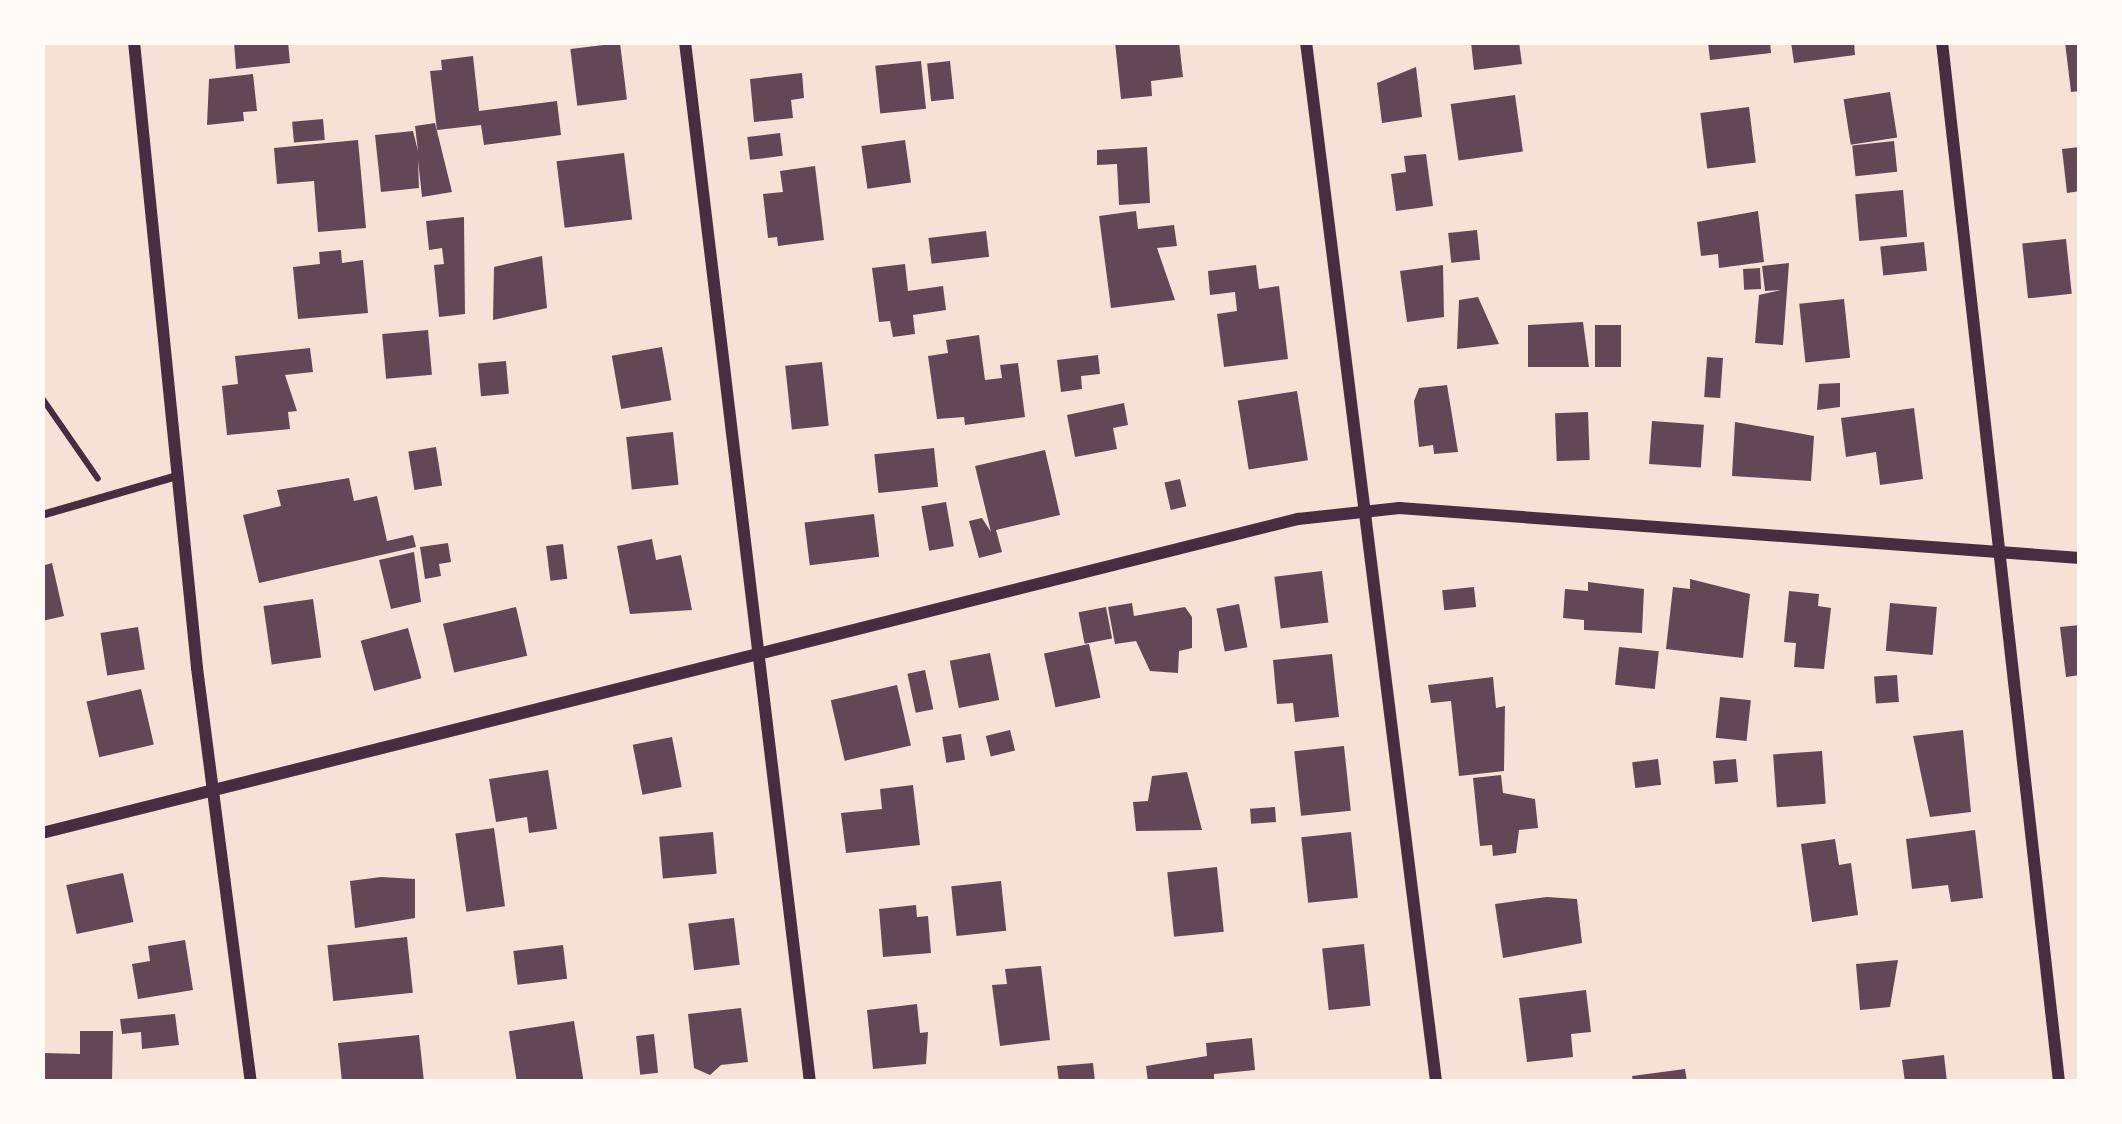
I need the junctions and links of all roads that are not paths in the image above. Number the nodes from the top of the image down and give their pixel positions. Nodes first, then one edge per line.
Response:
1 (134, 42) edge
2 (685, 42) edge
3 (1306, 42) edge
4 (1942, 42) edge
5 (179, 476) junction
6 (1366, 511) junction
7 (42, 515) edge
8 (1999, 551) junction
9 (2080, 558) edge
10 (759, 656) junction
11 (212, 788) junction
12 (42, 833) edge
13 (251, 1082) edge
14 (810, 1082) edge
15 (1436, 1082) edge
16 (2059, 1082) edge

1 - 5 street
2 - 10 street
3 - 6 street
4 - 8 street
5 - 7 lane
5 - 11 street
6 - 8 street
6 - 10 street
6 - 15 street
8 - 9 street
8 - 16 street
10 - 11 street
10 - 14 street
11 - 12 street
11 - 13 street

